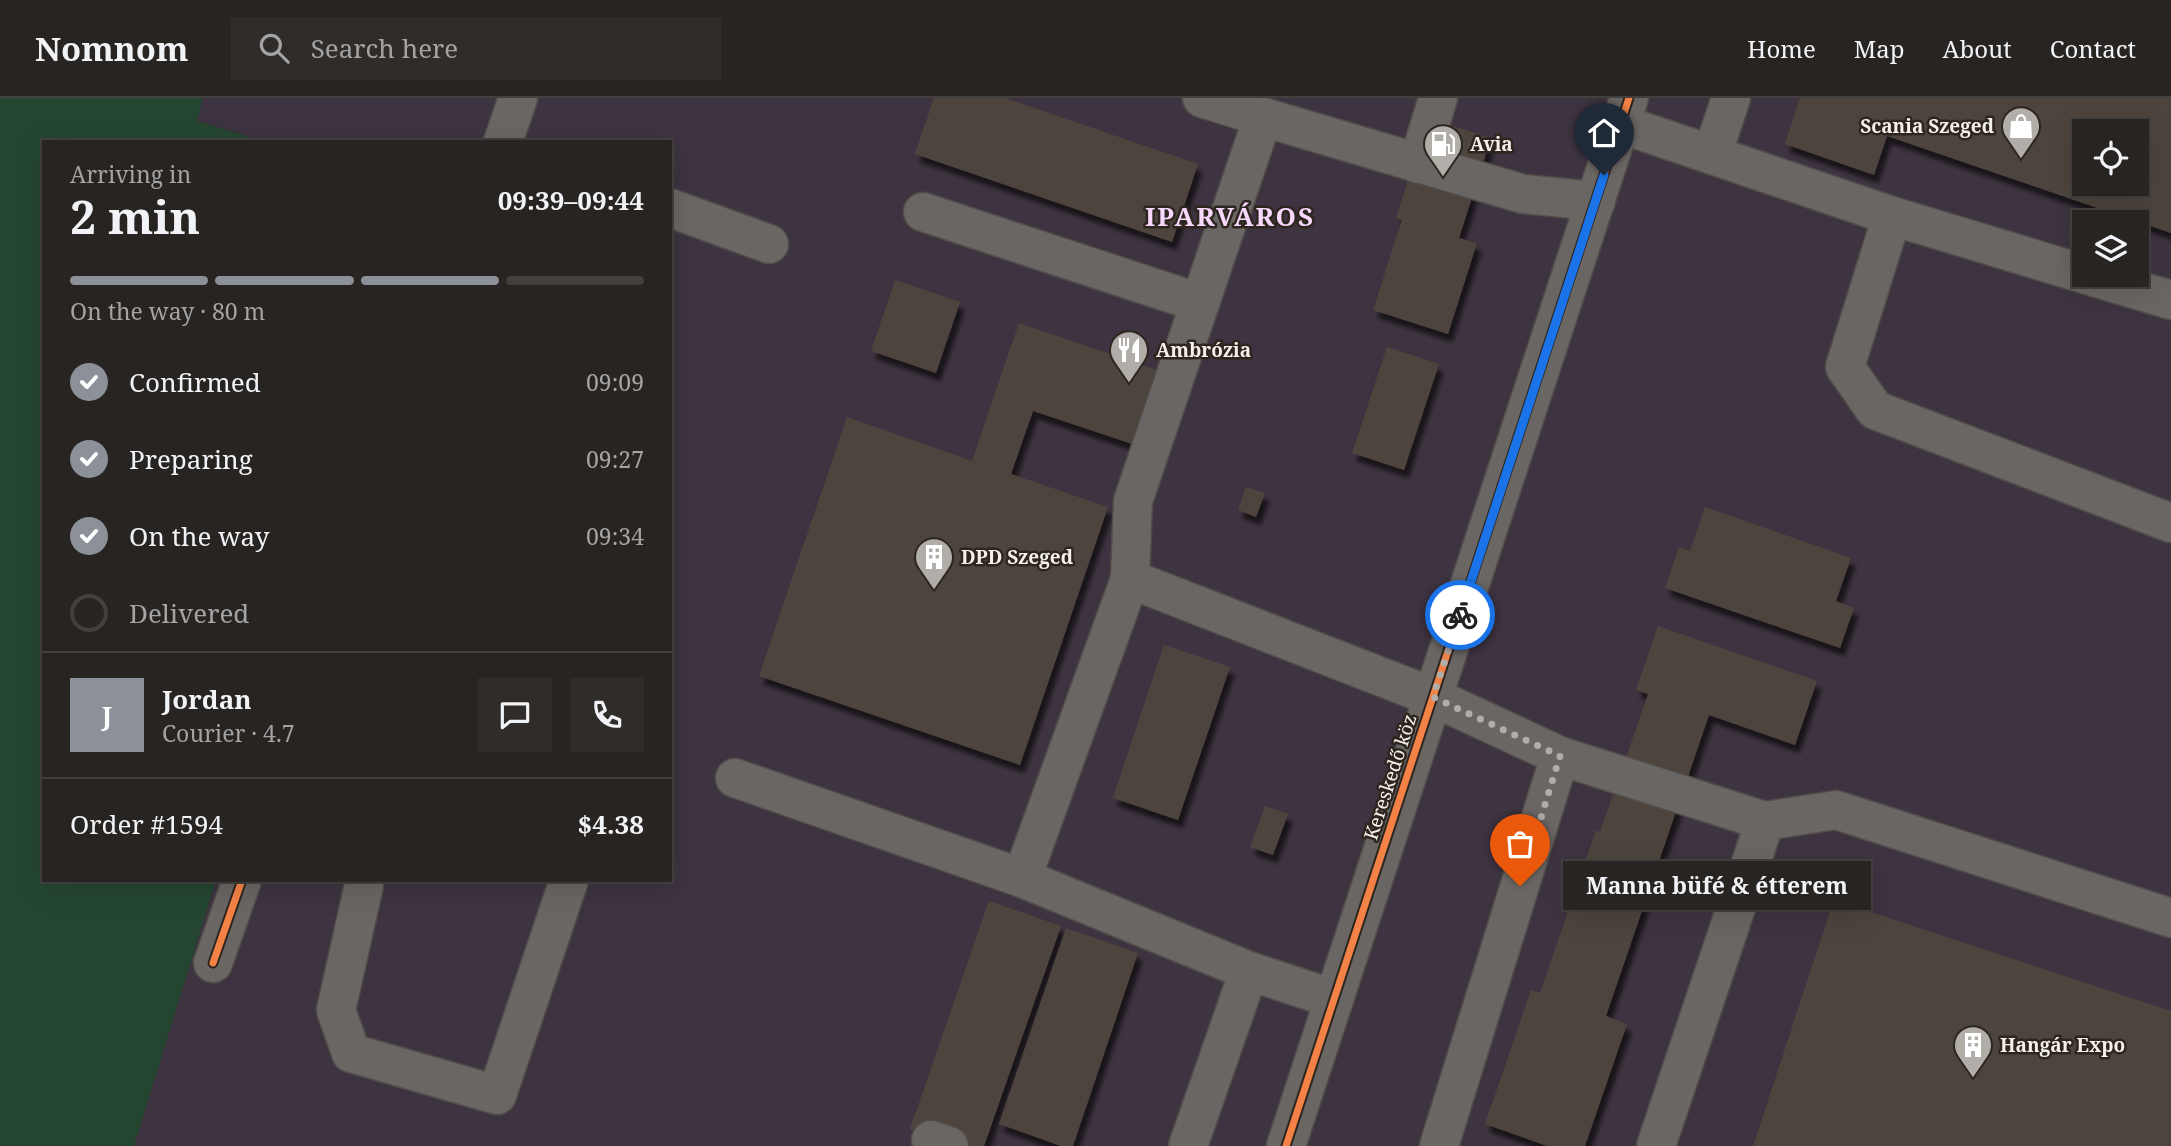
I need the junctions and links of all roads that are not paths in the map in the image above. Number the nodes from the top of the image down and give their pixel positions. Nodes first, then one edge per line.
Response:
1 (1202, 98) edge
2 (1438, 98) edge
3 (1731, 98) edge
4 (1625, 111) edge
5 (1263, 117) junction
6 (1712, 155) junction
7 (1418, 163) junction
8 (1596, 201) junction
9 (672, 209) edge
10 (923, 212) dead end
11 (1892, 216) junction
12 (769, 244) dead end
13 (2072, 270) edge
14 (2128, 287) edge
15 (2171, 300) edge
16 (1200, 303) junction
17 (2171, 523) edge
18 (1130, 579) junction
19 (1433, 697) junction
20 (1560, 756) junction
21 (735, 778) dead end
22 (1765, 821) junction
23 (1022, 878) junction
24 (241, 882) edge
25 (360, 882) edge
26 (568, 882) edge
27 (2171, 918) edge
28 (214, 963) dead end
29 (1249, 971) junction
30 (1334, 999) junction
31 (1188, 1146) edge
32 (1286, 1146) edge
33 (1439, 1146) edge
34 (1656, 1146) edge

1 - 5 street
2 - 7 street
3 - 6 street
4 - 6 street
4 - 8 street, Kereskedő köz
5 - 7 street
5 - 16 street
6 - 11 street
7 - 8 street
8 - 19 street, Kereskedő köz
9 - 12 street
10 - 16 street
11 - 13 street
11 - 17 street
14 - 15 street
16 - 18 street
18 - 19 street
18 - 23 street
19 - 20 street
19 - 30 street, Kereskedő köz
20 - 22 street
20 - 33 street
21 - 23 street
22 - 27 street
22 - 34 street
23 - 29 street
24 - 28 street
25 - 26 street
29 - 30 street
29 - 31 street
30 - 32 street, Kereskedő köz

